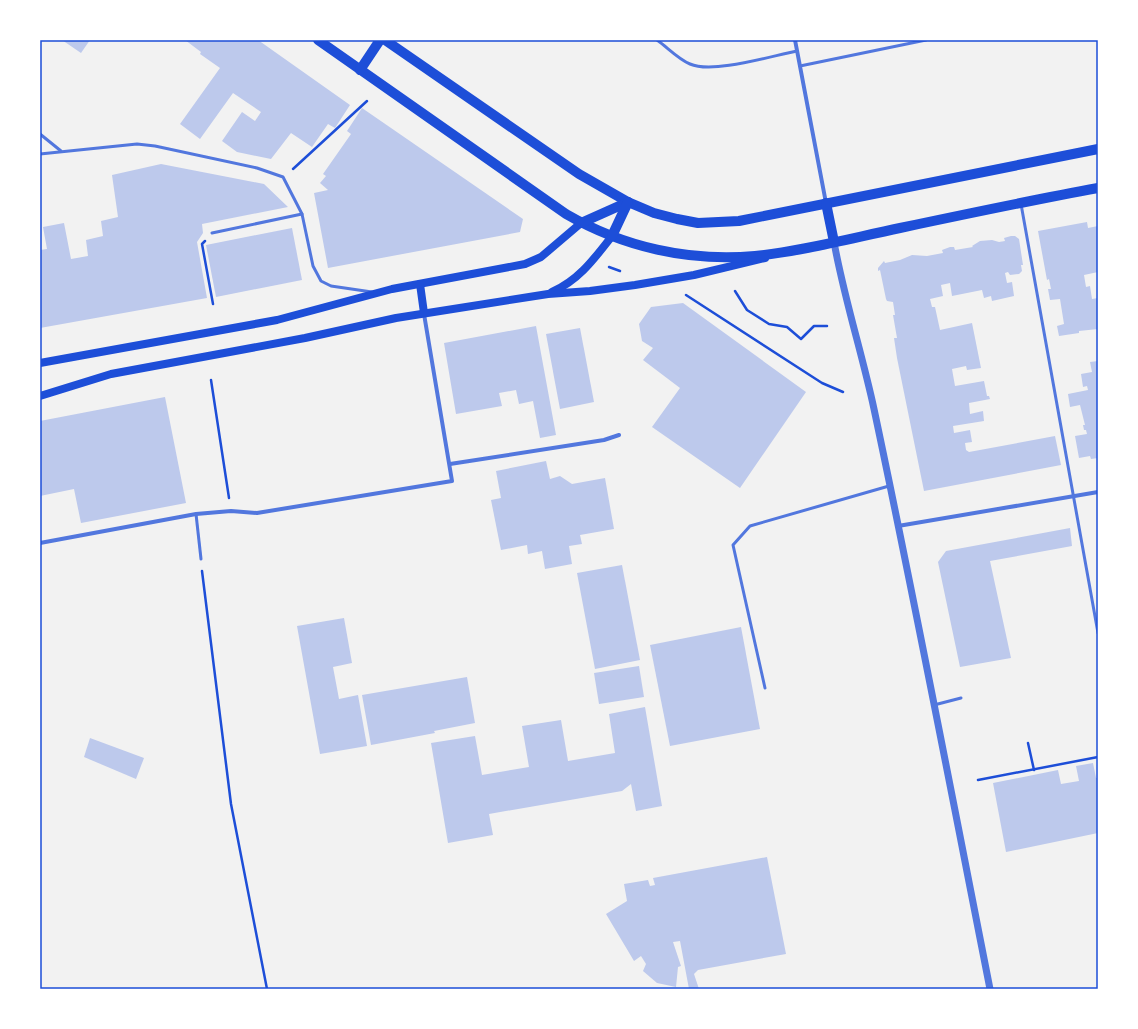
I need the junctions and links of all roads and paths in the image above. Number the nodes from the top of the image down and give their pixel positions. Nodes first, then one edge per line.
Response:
1 (318, 40) edge
2 (380, 40) edge
3 (385, 40) edge
4 (657, 40) edge
5 (795, 40) edge
6 (926, 40) edge
7 (797, 51) junction
8 (800, 66) junction
9 (360, 70) junction
10 (367, 101) dead end
11 (40, 134) edge
12 (1098, 149) edge
13 (61, 151) junction
14 (40, 154) edge
15 (283, 177) junction
16 (1098, 188) edge
17 (628, 202) junction
18 (1020, 203) junction
19 (826, 204) junction
20 (302, 214) junction
21 (581, 223) junction
22 (212, 233) joint
23 (612, 236) junction
24 (834, 242) junction
25 (822, 245) junction
26 (609, 267) dead end
27 (620, 271) dead end
28 (420, 284) junction
29 (735, 291) dead end
30 (377, 292) junction
31 (548, 294) junction
32 (686, 295) dead end
33 (213, 304) dead end
34 (424, 313) junction
35 (827, 326) dead end
36 (40, 362) edge
37 (211, 380) dead end
38 (843, 392) dead end
39 (40, 396) edge
40 (619, 435) dead end
41 (450, 464) junction
42 (889, 486) junction
43 (1098, 492) edge
44 (1073, 496) junction
45 (231, 511) junction
46 (196, 514) junction
47 (898, 526) junction
48 (40, 543) edge
49 (201, 559) joint
50 (1098, 634) edge
51 (765, 688) dead end
52 (961, 698) dead end
53 (934, 705) junction
54 (1028, 743) dead end
55 (1098, 758) edge
56 (1034, 770) junction
57 (978, 780) dead end
58 (267, 989) edge
59 (990, 989) edge

1 - 9 main road
2 - 9 main road
3 - 17 main road
4 - 7 lane
5 - 7 street
6 - 8 lane
7 - 8 street
8 - 19 street
9 - 21 main road
10 - 15 path
11 - 13 lane
12 - 19 main road
13 - 14 lane
13 - 15 lane
15 - 20 lane
16 - 18 main road
17 - 19 main road
17 - 21 main road
17 - 23 main road
18 - 24 main road
18 - 44 lane
19 - 24 main road
20 - 22 lane
20 - 30 lane
21 - 23 main road
21 - 28 main road
22 - 33 path
23 - 25 main road
23 - 31 main road
24 - 25 main road
24 - 42 street
25 - 31 main road
26 - 27 path
28 - 30 main road
28 - 34 main road
29 - 35 path
30 - 36 main road
31 - 34 main road
32 - 38 path
34 - 39 main road
34 - 41 street
37 - 45 path
40 - 41 street
41 - 45 street
42 - 47 street
42 - 51 lane
43 - 44 street
44 - 47 street
44 - 50 lane
45 - 46 street
46 - 48 street
46 - 49 lane
47 - 53 street
49 - 58 path
52 - 53 lane
53 - 59 street
54 - 56 path
55 - 56 path
56 - 57 path

